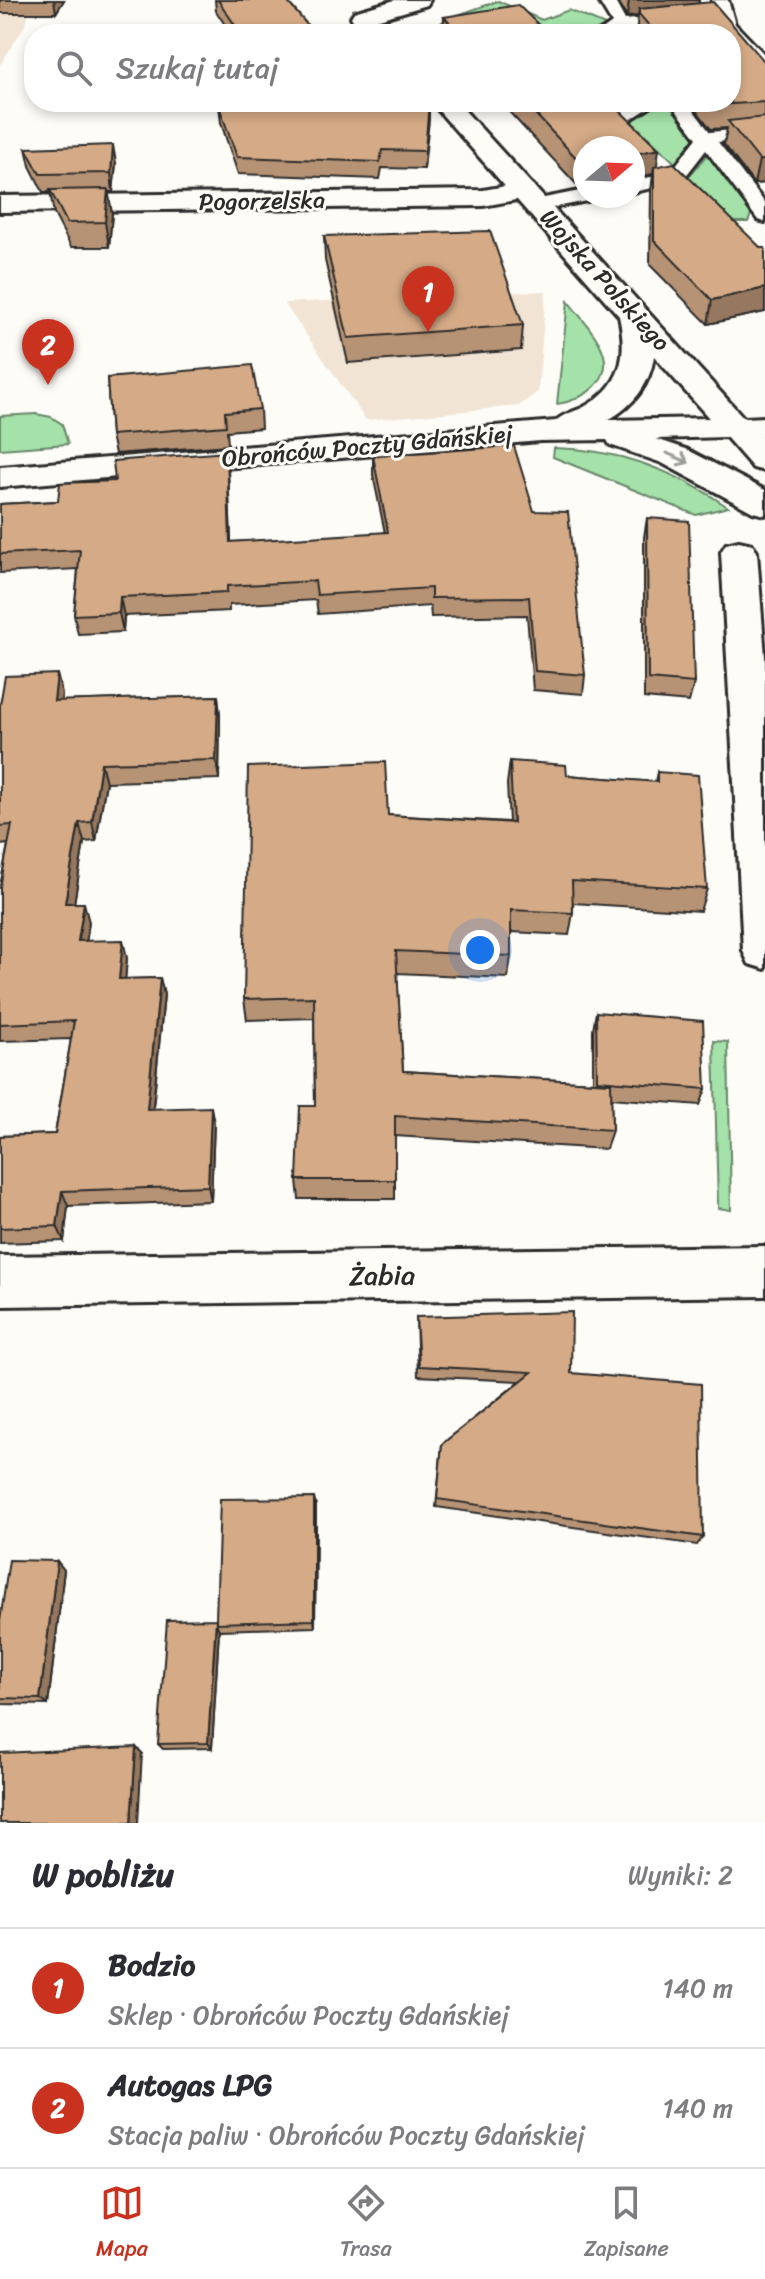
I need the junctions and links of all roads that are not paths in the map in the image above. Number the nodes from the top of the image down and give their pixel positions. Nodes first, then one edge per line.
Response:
1 (344, 0) edge
2 (419, 0) edge
3 (606, 0) edge
4 (712, 13) edge
5 (362, 17) junction
6 (369, 24) edge
7 (620, 24) edge
8 (654, 24) edge
9 (741, 41) edge
10 (765, 64) edge
11 (452, 112) edge
12 (632, 112) edge
13 (686, 112) edge
14 (616, 121) edge
15 (765, 132) edge
16 (706, 138) junction
17 (655, 159) edge
18 (680, 184) junction
19 (645, 185) edge
20 (573, 196) edge
21 (530, 198) junction
22 (0, 204) edge
23 (765, 216) edge
24 (633, 313) junction
25 (750, 426) edge
26 (565, 430) junction
27 (765, 461) edge
28 (0, 477) edge
29 (765, 504) edge
30 (739, 552) dead end
31 (762, 850) edge
32 (765, 951) edge
33 (765, 1271) edge
34 (0, 1281) edge

1 - 5 street
2 - 5 street
3 - 7 lane
4 - 8 lane
5 - 6 street
9 - 10 lane
11 - 21 street, Wojska Polskiego
12 - 14 lane
13 - 16 lane
15 - 16 lane
16 - 18 lane
16 - 23 lane
17 - 18 lane
18 - 19 lane
20 - 21 lane
21 - 22 street, Pogorzelska
21 - 24 street, Wojska Polskiego
24 - 25 street, Wojska Polskiego
24 - 26 street
25 - 26 street, Obrońców Poczty Gdańskiej
25 - 27 street, Wojska Polskiego
26 - 28 street, Obrońców Poczty Gdańskiej
26 -> 29 street
30 - 31 street
31 - 32 street
33 - 34 street, Żabia

